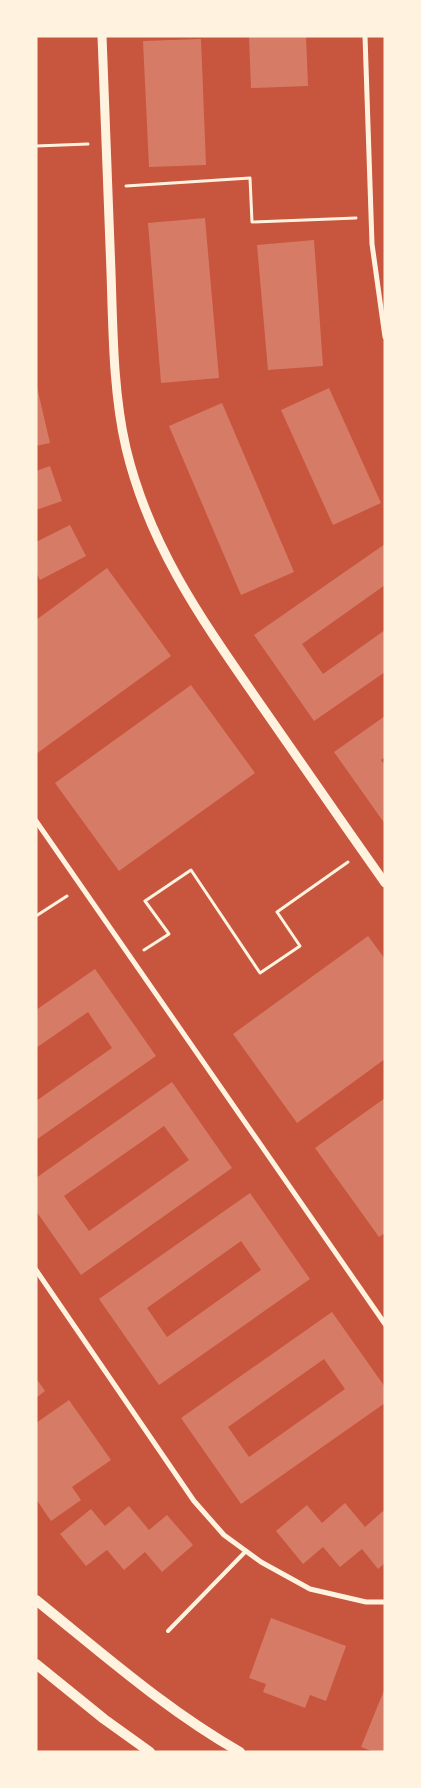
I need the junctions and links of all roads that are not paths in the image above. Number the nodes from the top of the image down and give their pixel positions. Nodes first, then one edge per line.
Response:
1 (102, 36) edge
2 (365, 36) edge
3 (385, 337) edge
4 (36, 821) edge
5 (385, 883) edge
6 (36, 1270) edge
7 (385, 1324) edge
8 (246, 1552) junction
9 (36, 1600) edge
10 (385, 1602) edge
11 (168, 1631) dead end
12 (36, 1664) edge
13 (150, 1752) edge
14 (240, 1752) edge

1 - 5 street
2 - 3 street
4 - 7 street
6 - 8 street
8 - 10 street
8 - 11 lane
9 - 14 main road
12 - 13 main road

